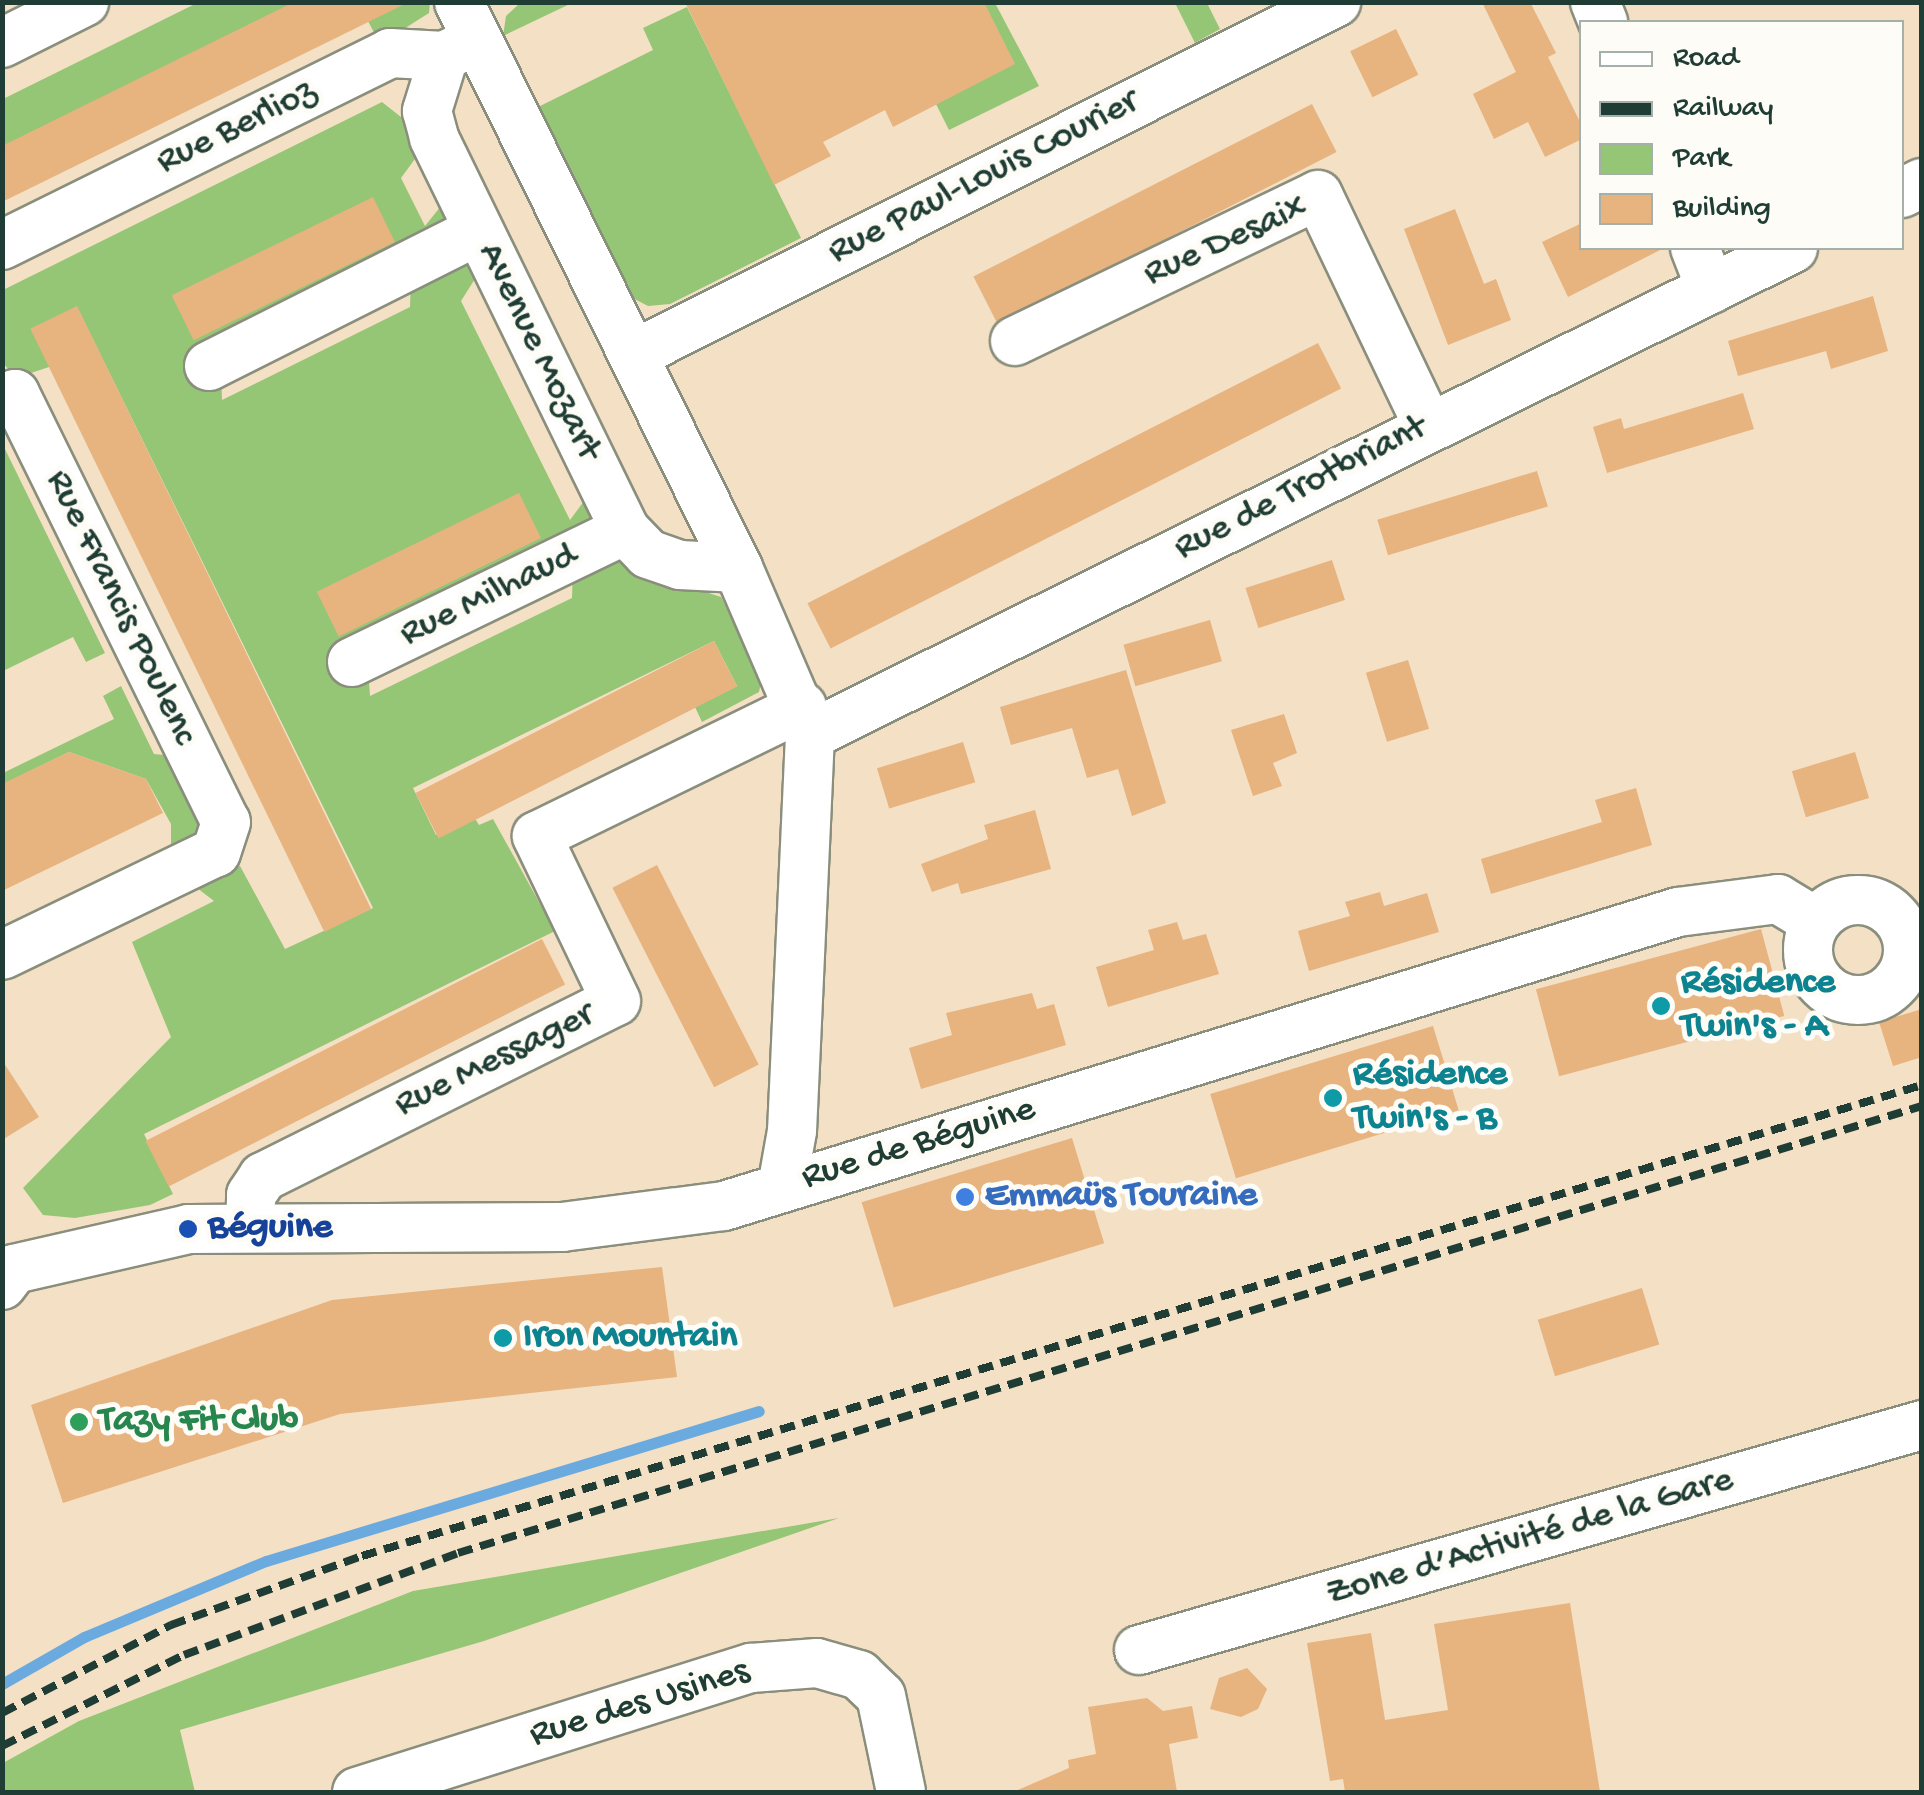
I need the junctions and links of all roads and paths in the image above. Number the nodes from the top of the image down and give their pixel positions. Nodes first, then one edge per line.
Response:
1 (84, 2) edge
2 (1336, 2) edge
3 (468, 23) edge
4 (2, 43) edge
5 (478, 231) junction
6 (2, 244) edge
7 (1785, 250) edge
8 (1703, 268) edge
9 (1015, 341) dead end
10 (632, 355) junction
11 (208, 366) dead end
12 (9, 396) edge
13 (1428, 426) junction
14 (625, 530) junction
15 (738, 568) junction
16 (352, 662) dead end
17 (806, 721) junction
18 (1908, 910) edge
19 (1816, 922) junction
20 (2, 955) edge
21 (1910, 981) edge
22 (782, 1187) junction
23 (250, 1228) junction
24 (6, 1270) edge
25 (1922, 1425) edge
26 (1139, 1650) dead end
27 (357, 1792) edge
28 (901, 1792) edge

1 - 4 street
2 - 10 street, Rue Paul-Louis Courier
3 - 5 street, Avenue Mozart
3 - 6 street, Rue Berlioz
3 - 10 street
5 - 11 street
5 - 14 street, Avenue Mozart
7 - 8 street, Rue de Trotbriant
8 - 13 street, Rue de Trotbriant
9 - 13 street, Rue Desaix
10 - 15 street
12 - 20 street, Rue Francis Poulenc
13 - 17 street, Rue de Trotbriant
14 - 15 street, Avenue Mozart
14 - 16 street, Rue Milhaud
15 - 17 street
17 - 22 street
17 - 23 street, Rue Messager
18 - 19 street
18 - 21 street
19 - 21 street
19 - 22 street, Rue de Béguine
22 - 23 street, Rue de Béguine
23 - 24 street, Rue de Béguine
25 - 26 street, Zone d’Activité de la Gare
27 - 28 street, Rue des Usines

